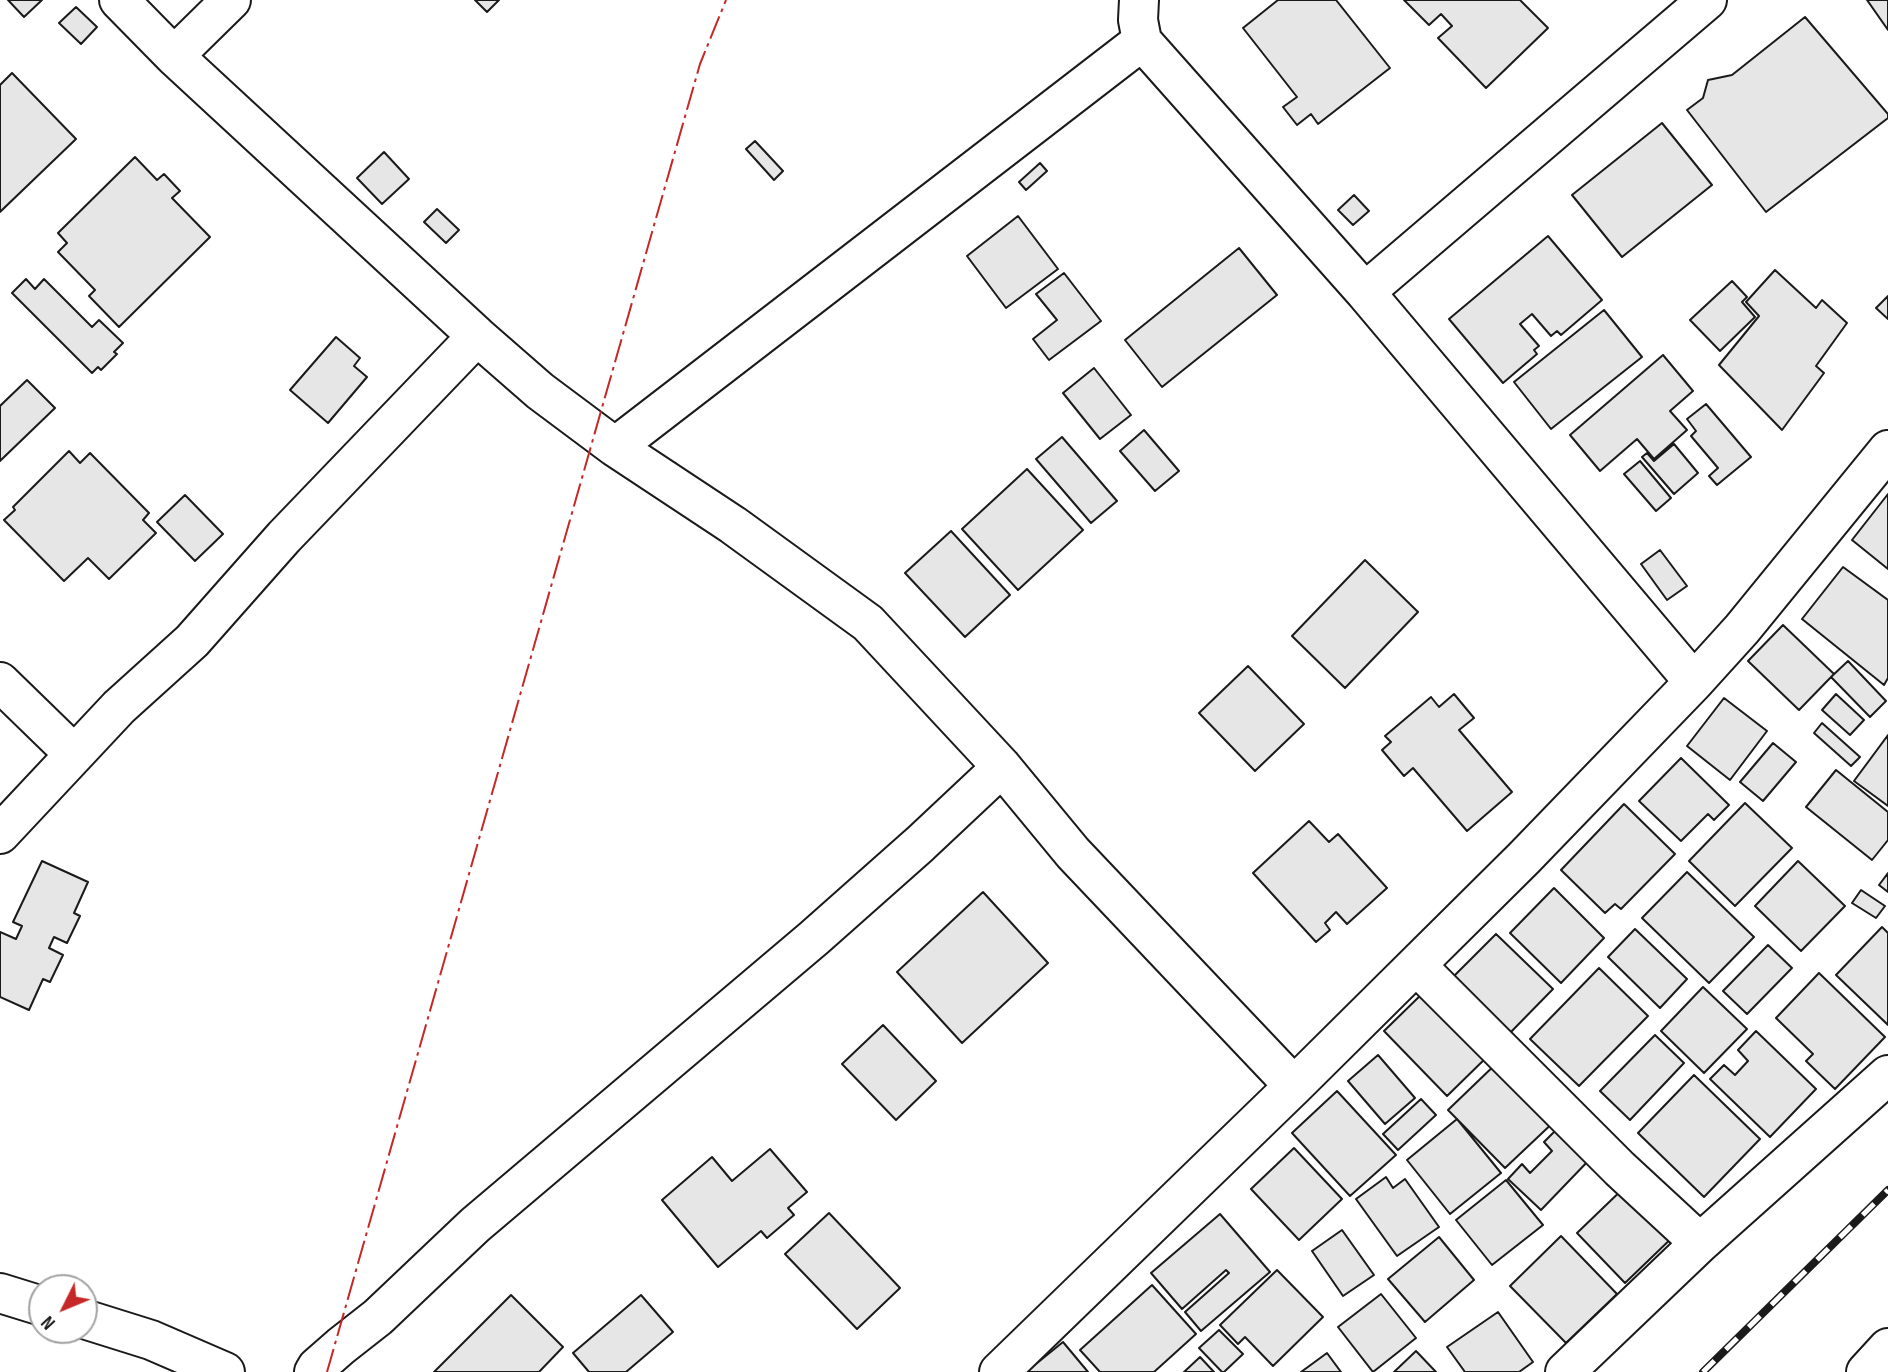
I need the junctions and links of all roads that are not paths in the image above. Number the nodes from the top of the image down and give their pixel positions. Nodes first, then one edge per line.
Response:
1 (119, 0) edge
2 (231, 0) edge
3 (1139, 0) edge
4 (1707, 0) edge
5 (1142, 41) junction
6 (174, 55) junction
7 (1365, 292) junction
8 (477, 336) junction
9 (615, 447) junction
10 (1888, 450) edge
11 (0, 682) edge
12 (1694, 682) junction
13 (74, 754) junction
14 (1002, 766) junction
15 (0, 834) edge
16 (1416, 965) junction
17 (1888, 1075) edge
18 (1294, 1086) junction
19 (1700, 1243) junction
20 (0, 1293) edge
21 (28, 1302) edge
22 (98, 1323) edge
23 (1888, 1349) edge
24 (225, 1372) edge
25 (314, 1372) edge
26 (999, 1372) edge
27 (1565, 1372) edge
28 (1866, 1372) edge

1 - 6 street
2 - 6 street
3 - 5 street
4 - 7 street
5 - 7 street
5 - 9 street
6 - 8 street
7 - 12 street
8 - 9 street
8 - 13 street
9 - 14 street
10 - 12 street
11 - 13 street
12 - 16 street
13 - 15 street
14 - 18 street
14 - 25 street
16 - 18 street
16 - 19 street
17 - 19 street
18 - 26 street
19 - 27 street
20 - 21 street
22 - 24 street
23 - 28 street

